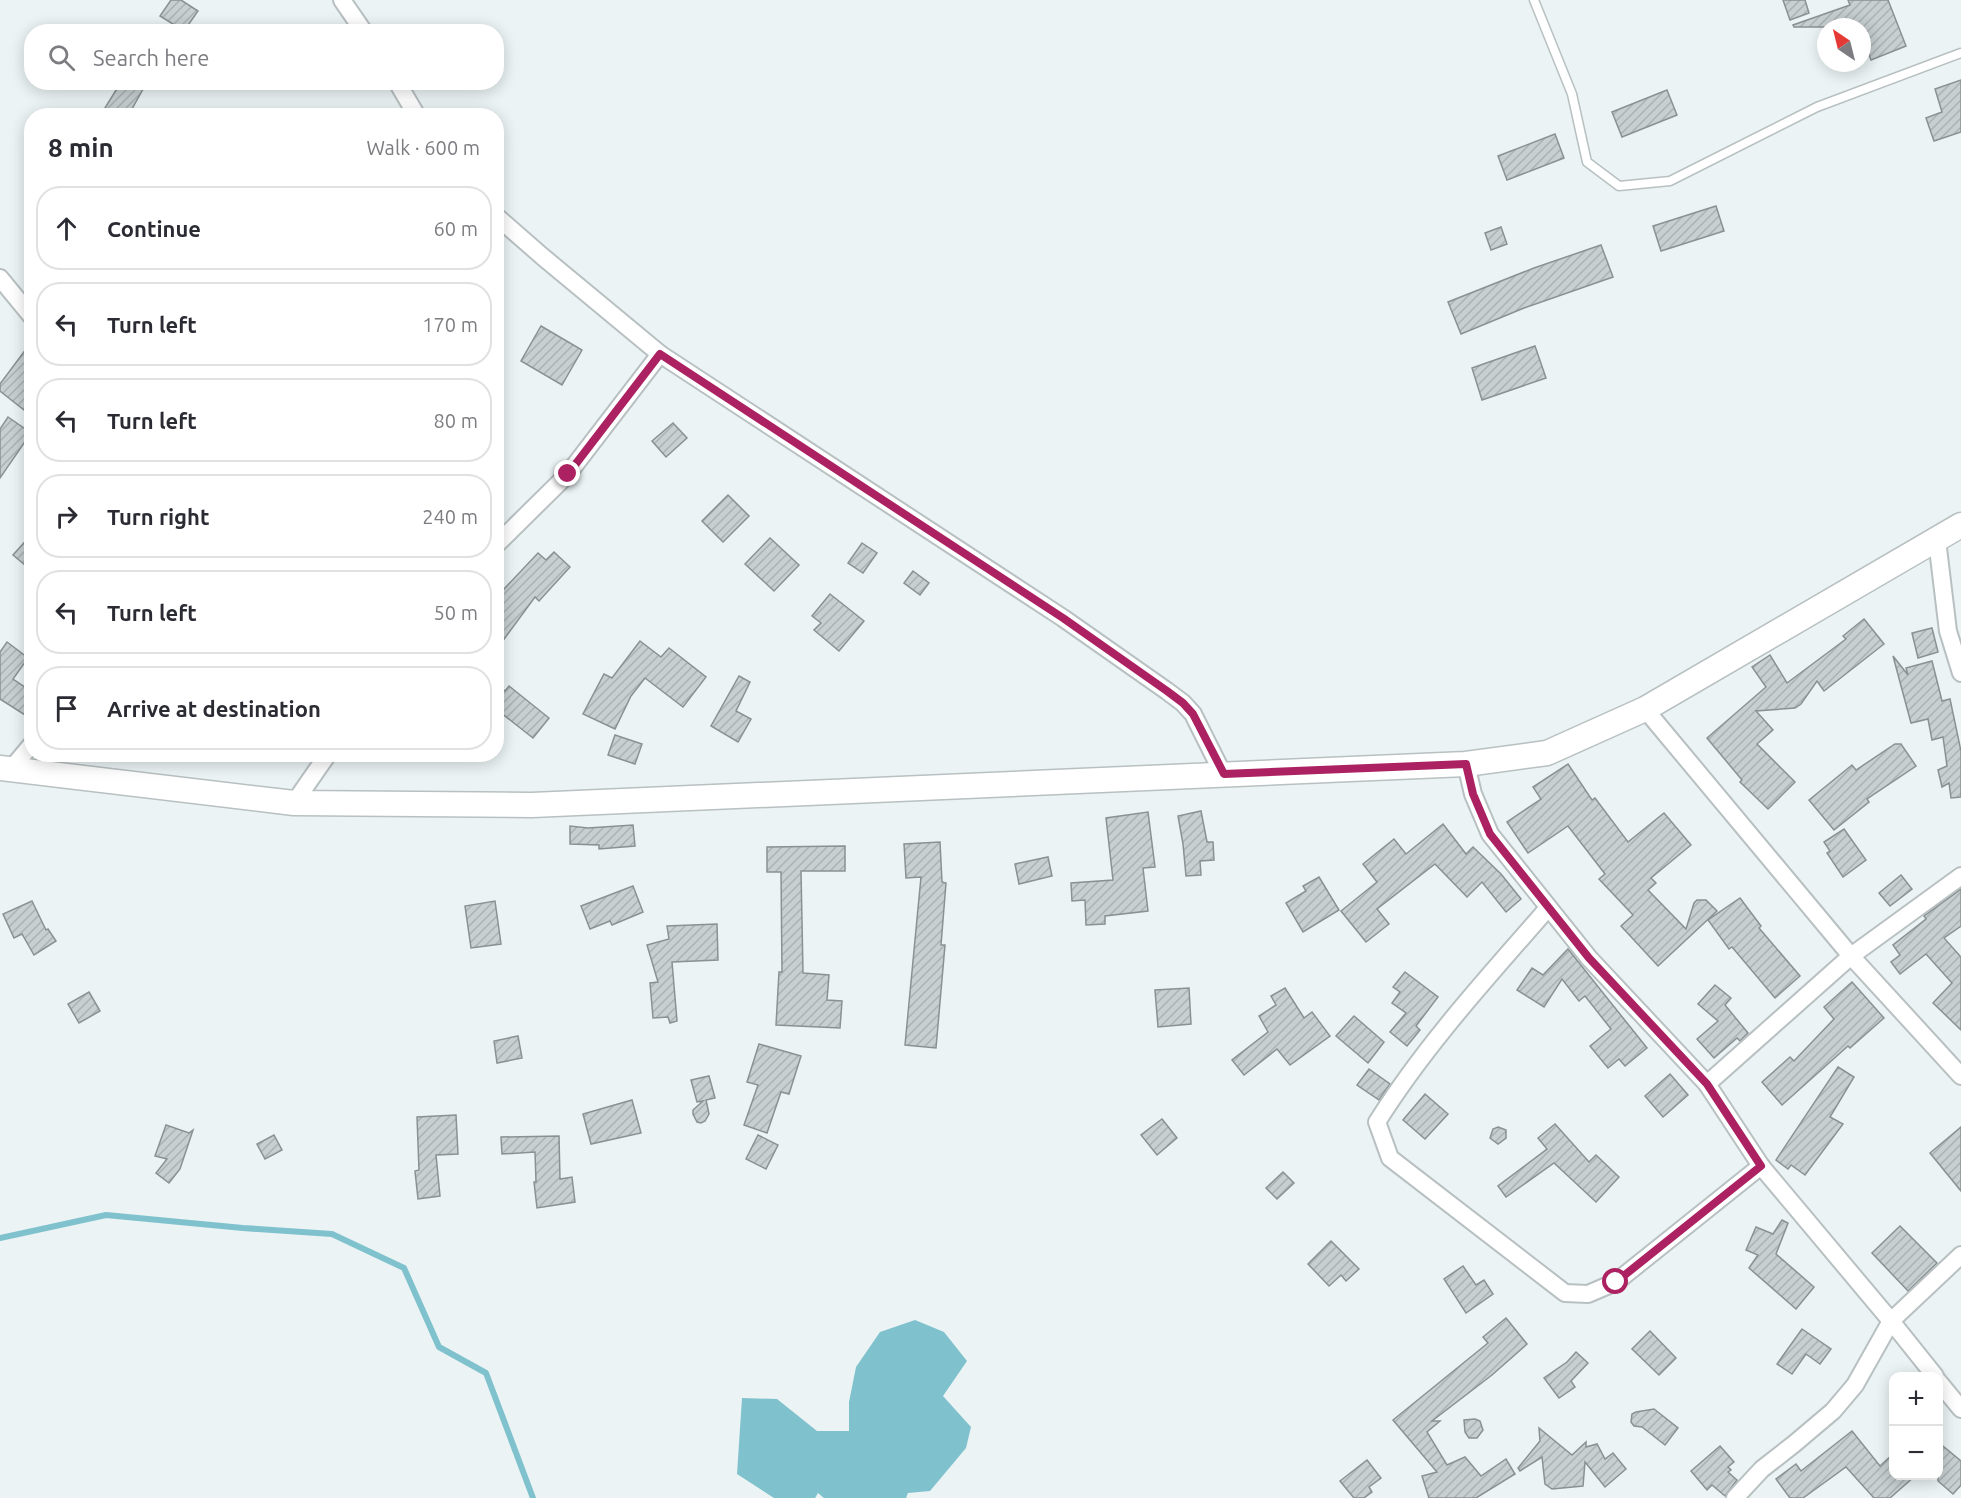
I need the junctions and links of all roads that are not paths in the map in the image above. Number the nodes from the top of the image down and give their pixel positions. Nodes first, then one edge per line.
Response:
1 (342, 0) edge
2 (1533, 0) edge
3 (358, 24) edge
4 (1961, 53) edge
5 (402, 90) edge
6 (412, 108) edge
7 (504, 223) edge
8 (0, 278) edge
9 (24, 307) edge
10 (660, 354) junction
11 (1961, 525) edge
12 (504, 537) edge
13 (1937, 540) junction
14 (1961, 674) edge
15 (1645, 709) junction
16 (24, 751) edge
17 (322, 762) edge
18 (1466, 764) junction
19 (6, 768) edge
20 (1224, 774) junction
21 (294, 803) junction
22 (1961, 876) edge
23 (1548, 908) junction
24 (1851, 956) junction
25 (1961, 1076) edge
26 (1707, 1084) junction
27 (1761, 1166) junction
28 (1961, 1255) edge
29 (1891, 1321) junction
30 (1931, 1372) edge
31 (1943, 1387) edge
32 (1961, 1409) edge
33 (1734, 1498) edge

1 - 3 street
2 - 4 lane
5 - 6 street
7 - 10 street
8 - 9 street
10 - 12 street
10 - 20 street
11 - 13 main road
13 - 14 street
13 - 15 main road
15 - 18 main road
15 - 24 street
16 - 19 street
17 - 21 street
18 - 20 main road
18 - 23 street
19 - 21 main road
20 - 21 main road
22 - 24 street
23 - 26 street
23 - 27 street
24 - 25 street
24 - 26 street
26 - 27 street
27 - 29 street
28 - 29 street
29 - 30 street
29 - 33 street
31 - 32 street

